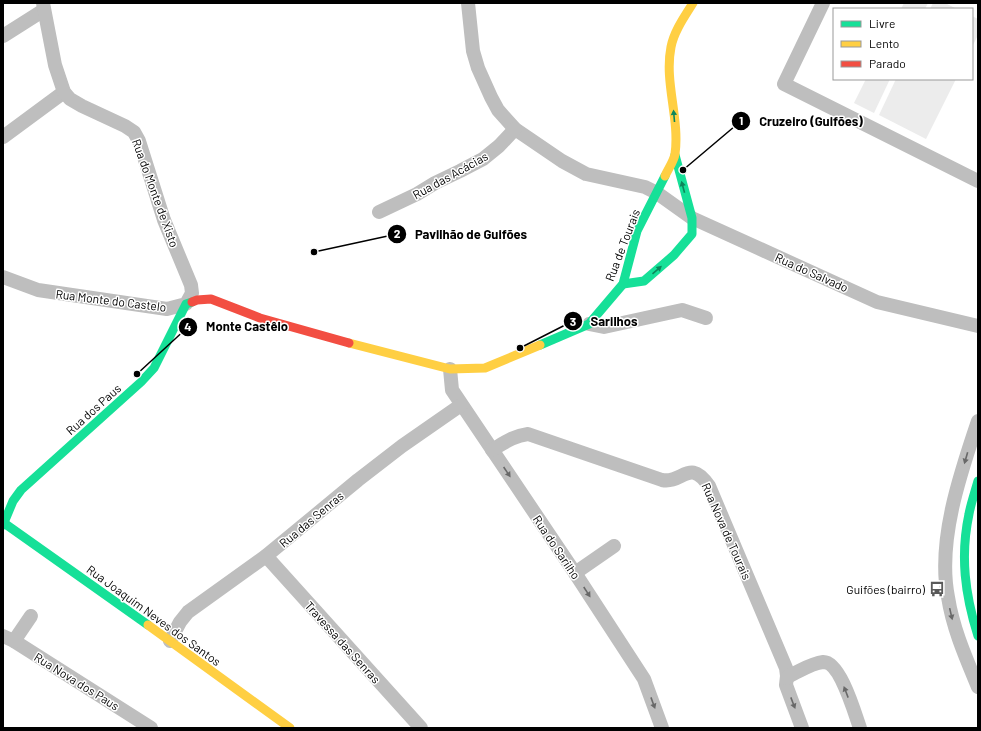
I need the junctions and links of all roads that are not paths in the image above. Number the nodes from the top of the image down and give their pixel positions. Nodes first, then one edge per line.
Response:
1 (468, 3) edge
2 (693, 3) edge
3 (823, 3) edge
4 (44, 7) edge
5 (3, 36) edge
6 (64, 92) junction
7 (515, 129) junction
8 (3, 137) edge
9 (675, 155) junction
10 (978, 181) edge
11 (657, 193) junction
12 (379, 212) dead end
13 (692, 218) junction
14 (3, 278) edge
15 (623, 284) junction
16 (186, 304) junction
17 (706, 318) dead end
18 (589, 324) junction
19 (978, 326) edge
20 (450, 369) junction
21 (461, 405) junction
22 (978, 422) edge
23 (492, 450) junction
24 (978, 481) edge
25 (3, 523) edge
26 (614, 546) dead end
27 (266, 556) junction
28 (575, 573) junction
29 (31, 616) dead end
30 (978, 636) edge
31 (8, 639) edge
32 (170, 641) junction
33 (787, 678) junction
34 (978, 687) edge
35 (151, 728) edge
36 (290, 728) edge
37 (421, 728) edge
38 (662, 728) edge
39 (802, 728) edge
40 (860, 728) edge

1 - 7 street, Rua do Salvado
9 -> 2 street, Rua de Tourais
3 - 10 street
4 - 5 street
4 - 6 street
6 - 8 street
6 - 16 street, Rua do Monte de Xisto
7 - 11 street, Rua do Salvado
7 - 12 street, Rua das Acácias
9 - 11 street, Rua de Tourais
13 -> 9 street
11 - 13 street, Rua do Salvado
11 - 15 street, Rua de Tourais
15 -> 13 street
13 - 19 street, Rua do Salvado
14 - 16 street, Rua Monte do Castelo
15 - 18 street, Rua de Tourais
16 - 20 street, Rua Monte do Castelo
16 - 25 street, Rua dos Paus
17 - 18 street
18 - 20 street, Rua de Tourais
20 - 21 street, Rua do Sarilho
21 - 23 street, Rua do Sarilho
21 - 27 street, Rua das Senras
22 -> 34 street
23 -> 28 street, Rua do Sarilho
23 - 33 street, Rua Nova de Tourais
24 - 30 street
25 - 32 street, Rua Joaquim Neves dos Santos
26 - 28 street
27 - 32 street, Rua das Senras
27 - 37 street, Travessa das Senras
28 -> 38 street, Rua do Sarilho
29 - 31 street
31 - 35 street, Rua Nova dos Paus
32 - 36 street, Rua Joaquim Neves dos Santos
33 -> 39 street, Rua Nova de Tourais
40 -> 33 street

